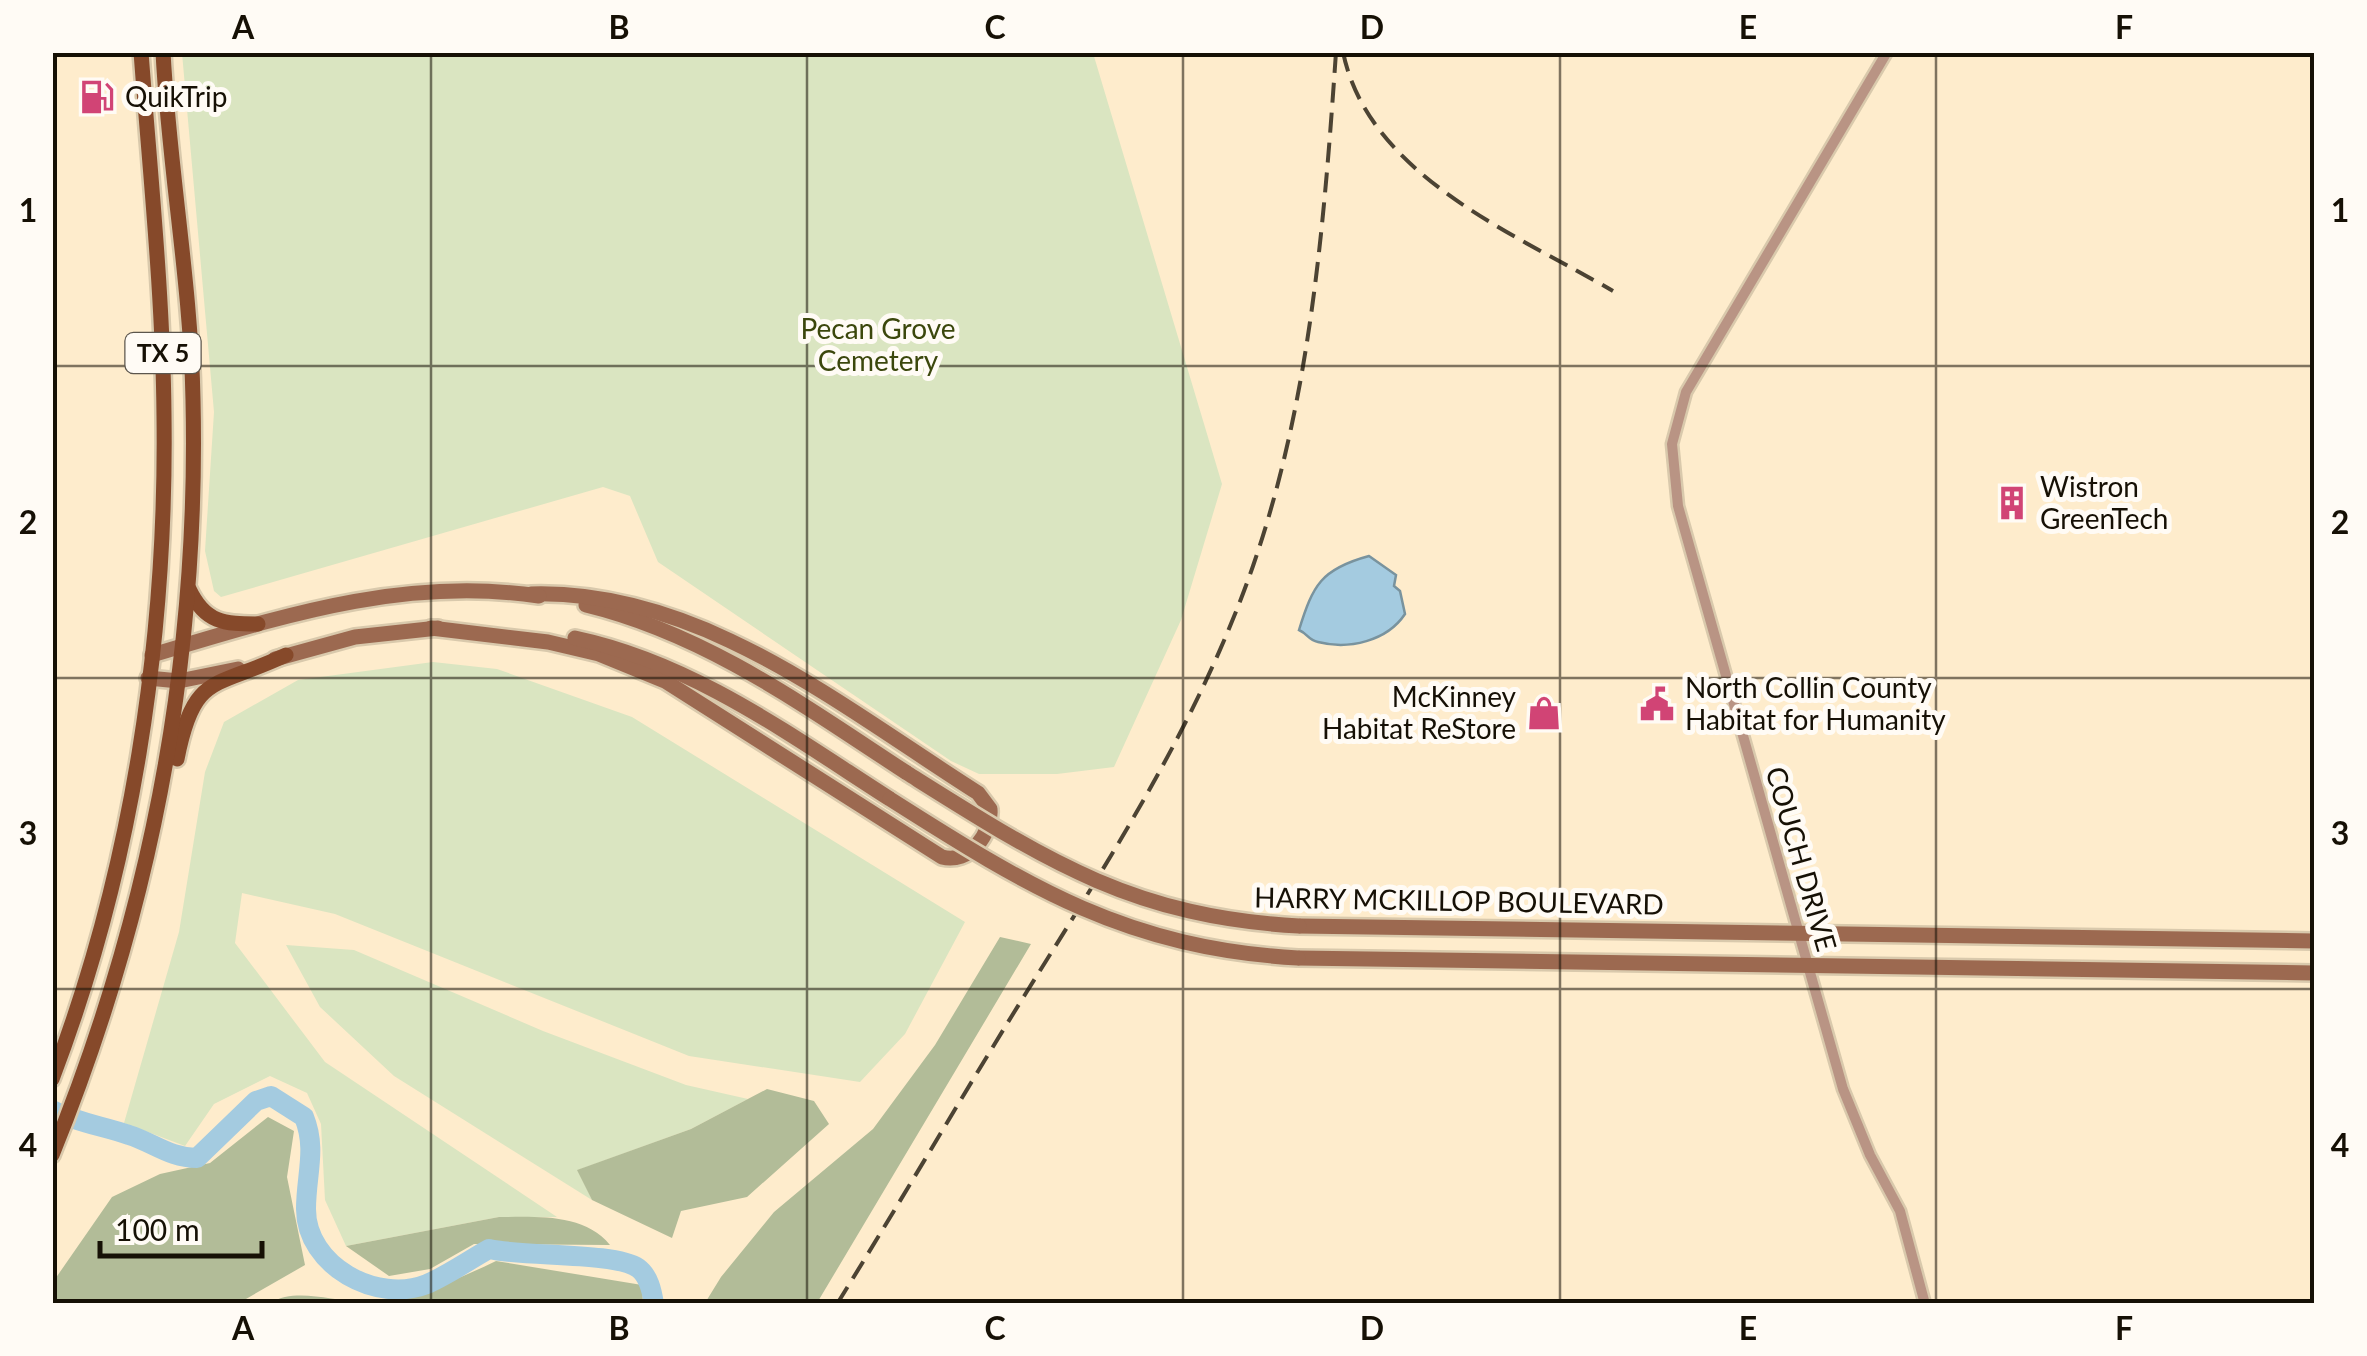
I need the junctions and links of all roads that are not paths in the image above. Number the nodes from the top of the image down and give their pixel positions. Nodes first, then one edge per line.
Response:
1 (141, 52) edge
2 (1887, 52) edge
3 (163, 59) edge
4 (142, 71) junction
5 (172, 146) junction
6 (148, 148) junction
7 (188, 586) junction
8 (531, 594) junction
9 (592, 606) junction
10 (258, 624) junction
11 (431, 628) junction
12 (582, 640) junction
13 (182, 646) junction
14 (152, 654) junction
15 (286, 656) junction
16 (148, 678) junction
17 (179, 681) junction
18 (150, 854) junction
19 (1798, 932) junction
20 (2239, 941) junction
21 (2314, 942) edge
22 (1808, 965) junction
23 (2238, 972) junction
24 (2314, 972) edge
25 (54, 1074) edge
26 (52, 1155) edge
27 (1925, 1304) edge

1 - 4 main road, TX 5
2 - 19 street, COUCH DRIVE
3 - 4 main road
3 - 5 main road, TX 5
4 - 6 main road, TX 5
5 - 6 main road
5 - 7 main road, TX 5
6 - 14 main road, TX 5
7 - 10 main road
7 - 13 main road, TX 5
8 - 9 main road, HARRY MCKILLOP BOULEVARD
8 - 10 main road, HARRY MCKILLOP BOULEVARD
8 - 11 main road
9 - 12 main road
9 - 19 main road, HARRY MCKILLOP BOULEVARD, bridge
10 - 13 main road, HARRY MCKILLOP BOULEVARD
11 - 12 main road, HARRY MCKILLOP BOULEVARD
11 - 15 main road, HARRY MCKILLOP BOULEVARD
12 - 22 main road, HARRY MCKILLOP BOULEVARD, bridge
13 - 14 main road, HARRY MCKILLOP BOULEVARD
13 - 17 main road, TX 5
14 - 16 main road, TX 5
15 - 17 main road, HARRY MCKILLOP BOULEVARD
15 - 18 main road
16 - 17 main road, HARRY MCKILLOP BOULEVARD
16 - 25 main road, TX 5
17 - 18 main road, TX 5
18 - 26 main road, TX 5
19 - 20 main road, HARRY MCKILLOP BOULEVARD
19 - 22 street, COUCH DRIVE
20 - 21 main road, HARRY MCKILLOP BOULEVARD
20 - 23 main road
22 - 23 main road, HARRY MCKILLOP BOULEVARD
22 - 27 street, COUCH DRIVE
23 - 24 main road, HARRY MCKILLOP BOULEVARD

